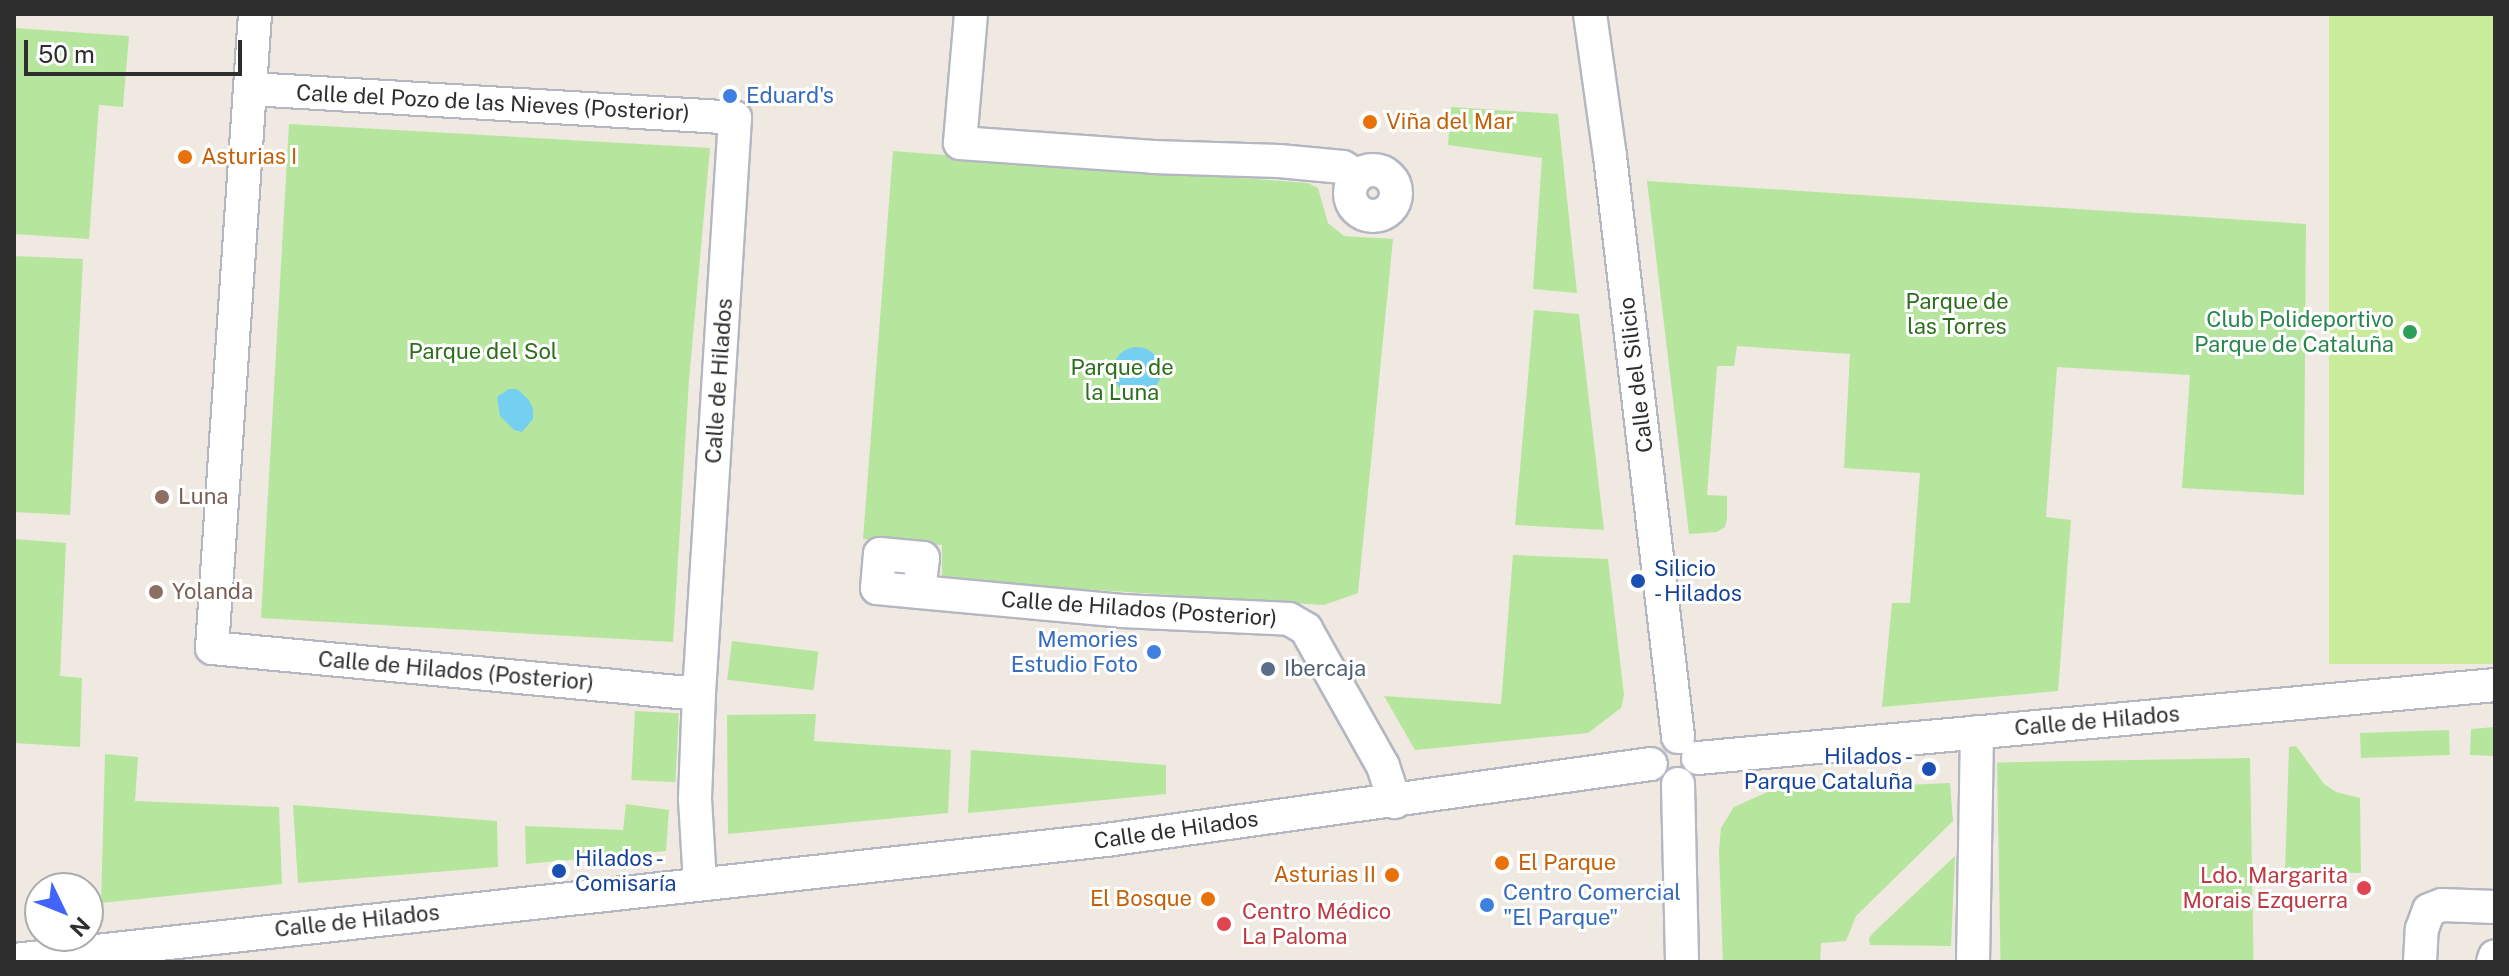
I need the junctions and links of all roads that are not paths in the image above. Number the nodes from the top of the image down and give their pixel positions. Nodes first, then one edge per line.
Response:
1 (255, 14) edge
2 (971, 14) edge
3 (1590, 14) edge
4 (251, 89) junction
5 (735, 118) joint
6 (1357, 176) dead end
7 (919, 592) dead end
8 (2495, 685) edge
9 (699, 694) junction
10 (1977, 732) junction
11 (1688, 748) junction
12 (1651, 764) junction
13 (1678, 784) junction
14 (1395, 802) junction
15 (700, 884) junction
16 (2495, 907) edge
17 (2495, 956) edge
18 (14, 960) edge
19 (1682, 962) edge
20 (1973, 962) edge
21 (2420, 962) edge
22 (2493, 962) edge

1 - 4 street
2 - 6 street
3 - 11 street, Calle del Silicio
4 - 5 street, Calle del Pozo de las Nieves (Posterior)
4 - 9 street, Calle de Hilados (Posterior)
5 - 9 street, Calle de Hilados
7 - 14 street, Calle de Hilados (Posterior)
8 - 10 street, Calle de Hilados
9 - 15 street, Calle de Hilados
10 - 11 street, Calle de Hilados
10 - 20 street
11 - 12 street
11 - 13 street
12 - 13 street
12 - 14 street, Calle de Hilados
13 - 19 street
14 - 15 street, Calle de Hilados
15 - 18 street, Calle de Hilados
16 - 21 street
17 - 22 street

